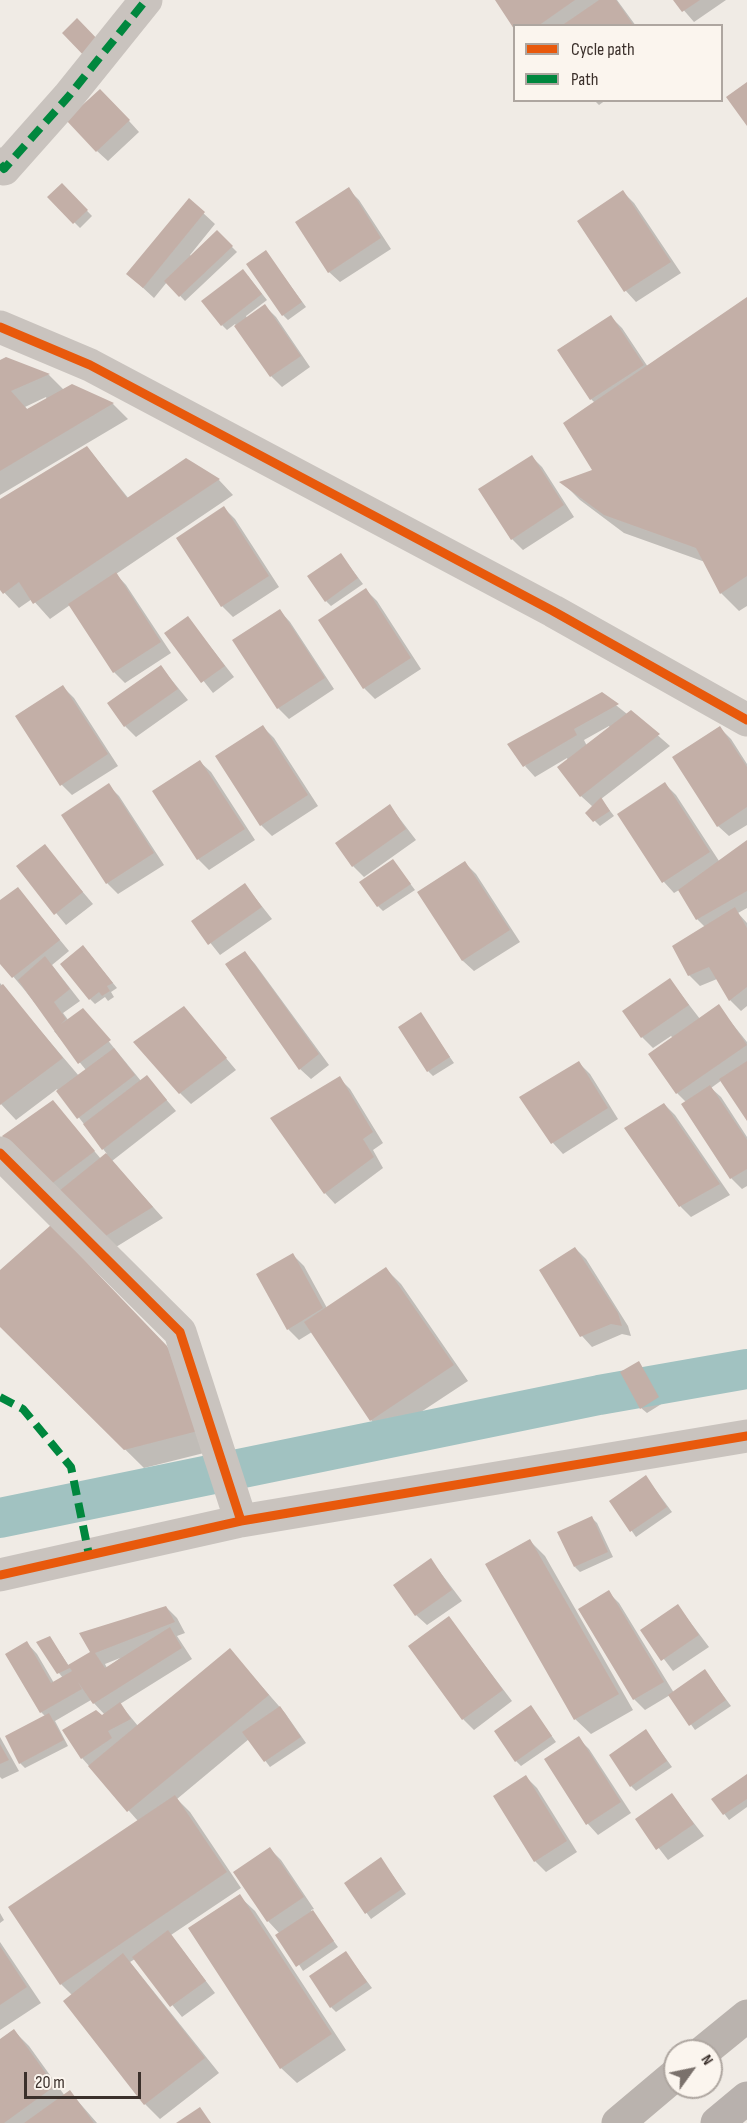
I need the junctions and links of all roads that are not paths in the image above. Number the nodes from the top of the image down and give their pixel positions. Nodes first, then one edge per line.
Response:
1 (146, 0) edge
2 (0, 164) edge
3 (0, 327) edge
4 (747, 720) edge
5 (0, 1153) edge
6 (747, 1436) edge
7 (241, 1520) junction
8 (0, 1575) edge
9 (747, 2016) edge
10 (719, 2039) edge
11 (663, 2085) edge
12 (747, 2098) edge
13 (618, 2123) edge
14 (717, 2123) edge

1 - 2 street
3 - 4 street
5 - 7 street
6 - 7 street
7 - 8 street
9 - 10 street
11 - 13 street
12 - 14 main road

